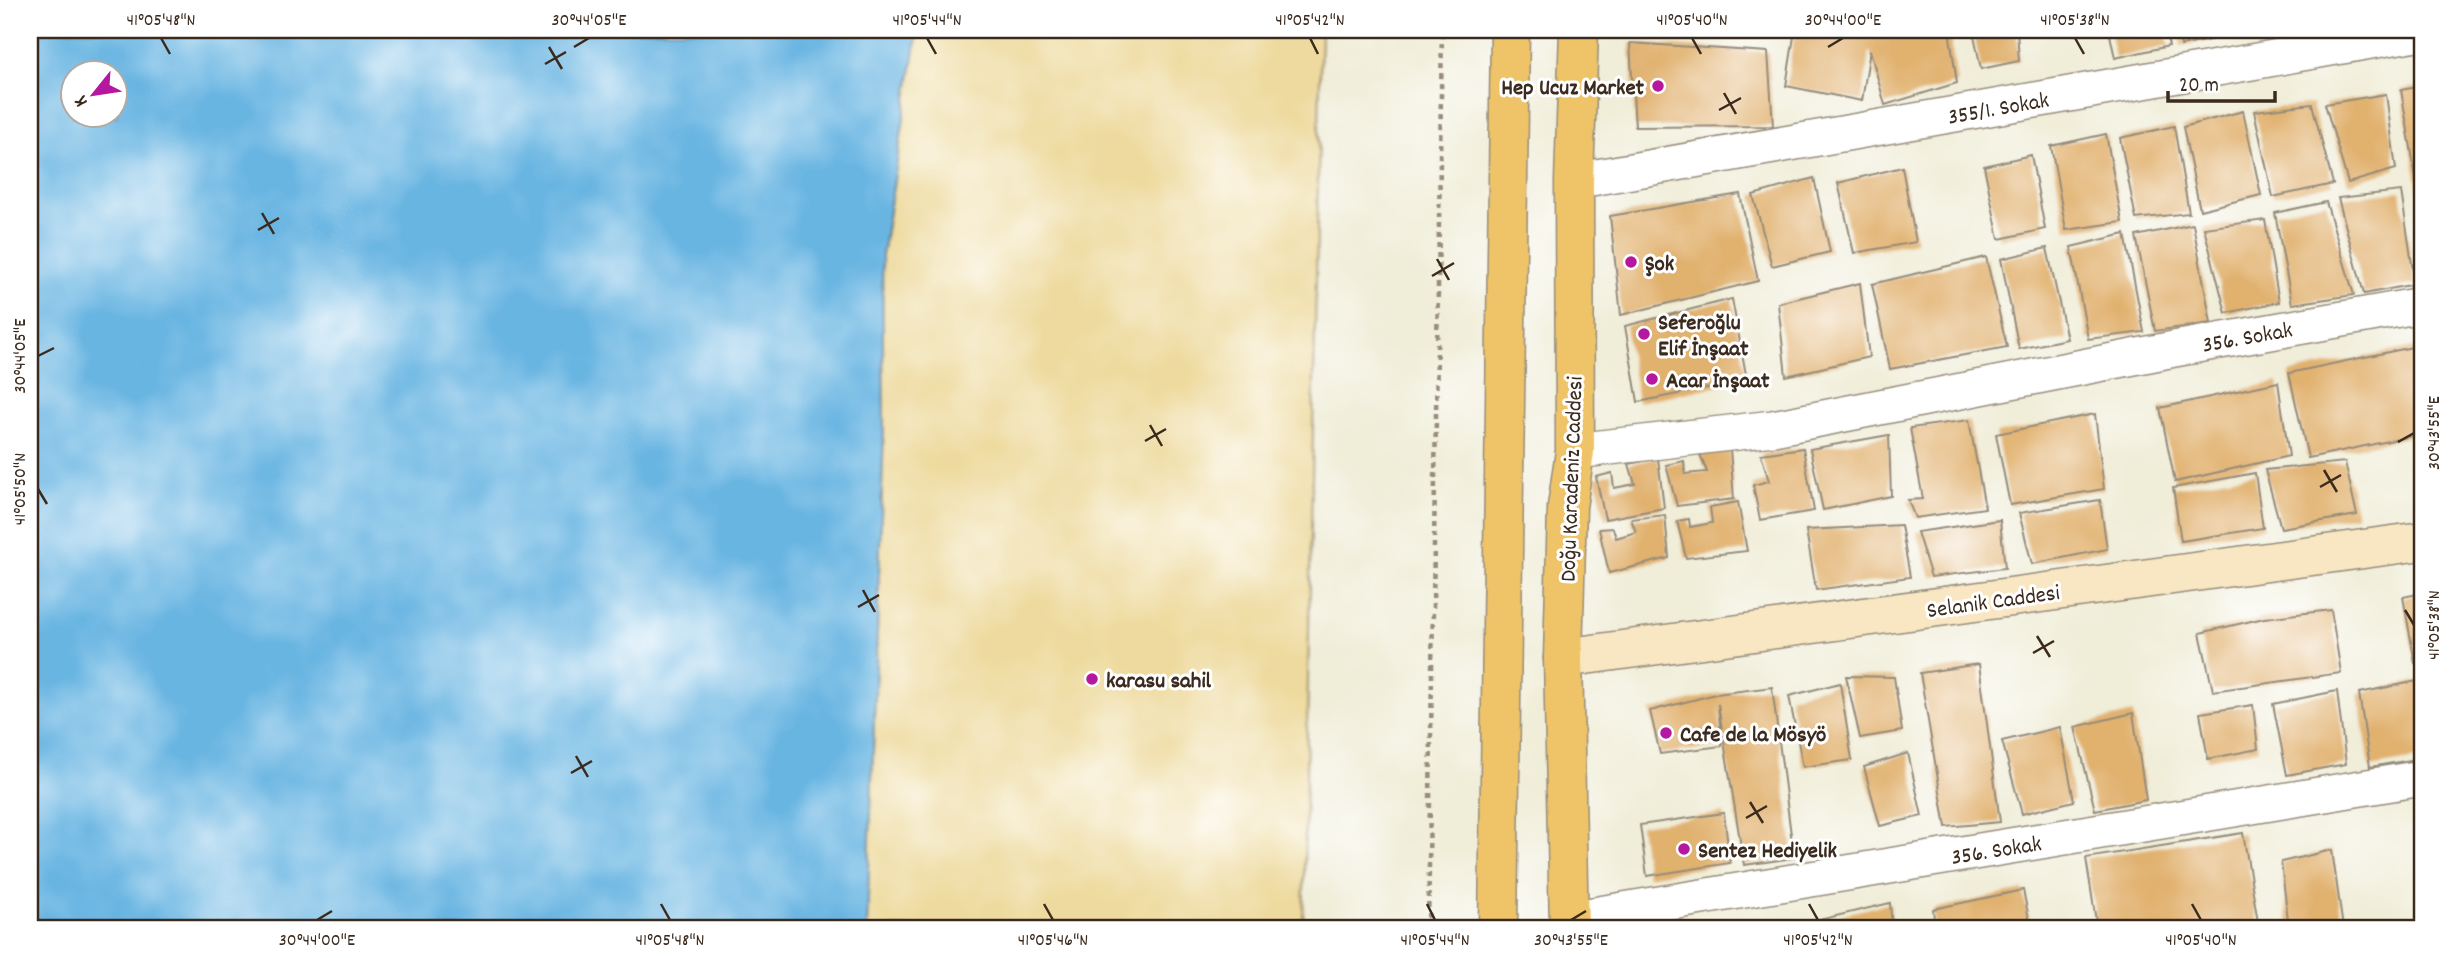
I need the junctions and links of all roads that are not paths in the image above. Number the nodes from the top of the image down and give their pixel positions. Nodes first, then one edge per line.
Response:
1 (1510, 30) edge
2 (1579, 30) edge
3 (2422, 32) edge
4 (1574, 181) junction
5 (2422, 305) edge
6 (1575, 451) junction
7 (2422, 541) edge
8 (1563, 658) junction
9 (2422, 778) edge
10 (1569, 924) edge
11 (1498, 928) edge

1 - 11 main road
2 - 4 main road, Doğu Karadeniz Caddesi
3 - 4 street, 355/1. Sokak
4 - 6 main road, Doğu Karadeniz Caddesi
5 - 6 street, 356. Sokak
6 - 8 main road, Doğu Karadeniz Caddesi
7 - 8 street, Selanik Caddesi
8 - 10 main road, Doğu Karadeniz Caddesi
9 - 10 street, 356. Sokak

